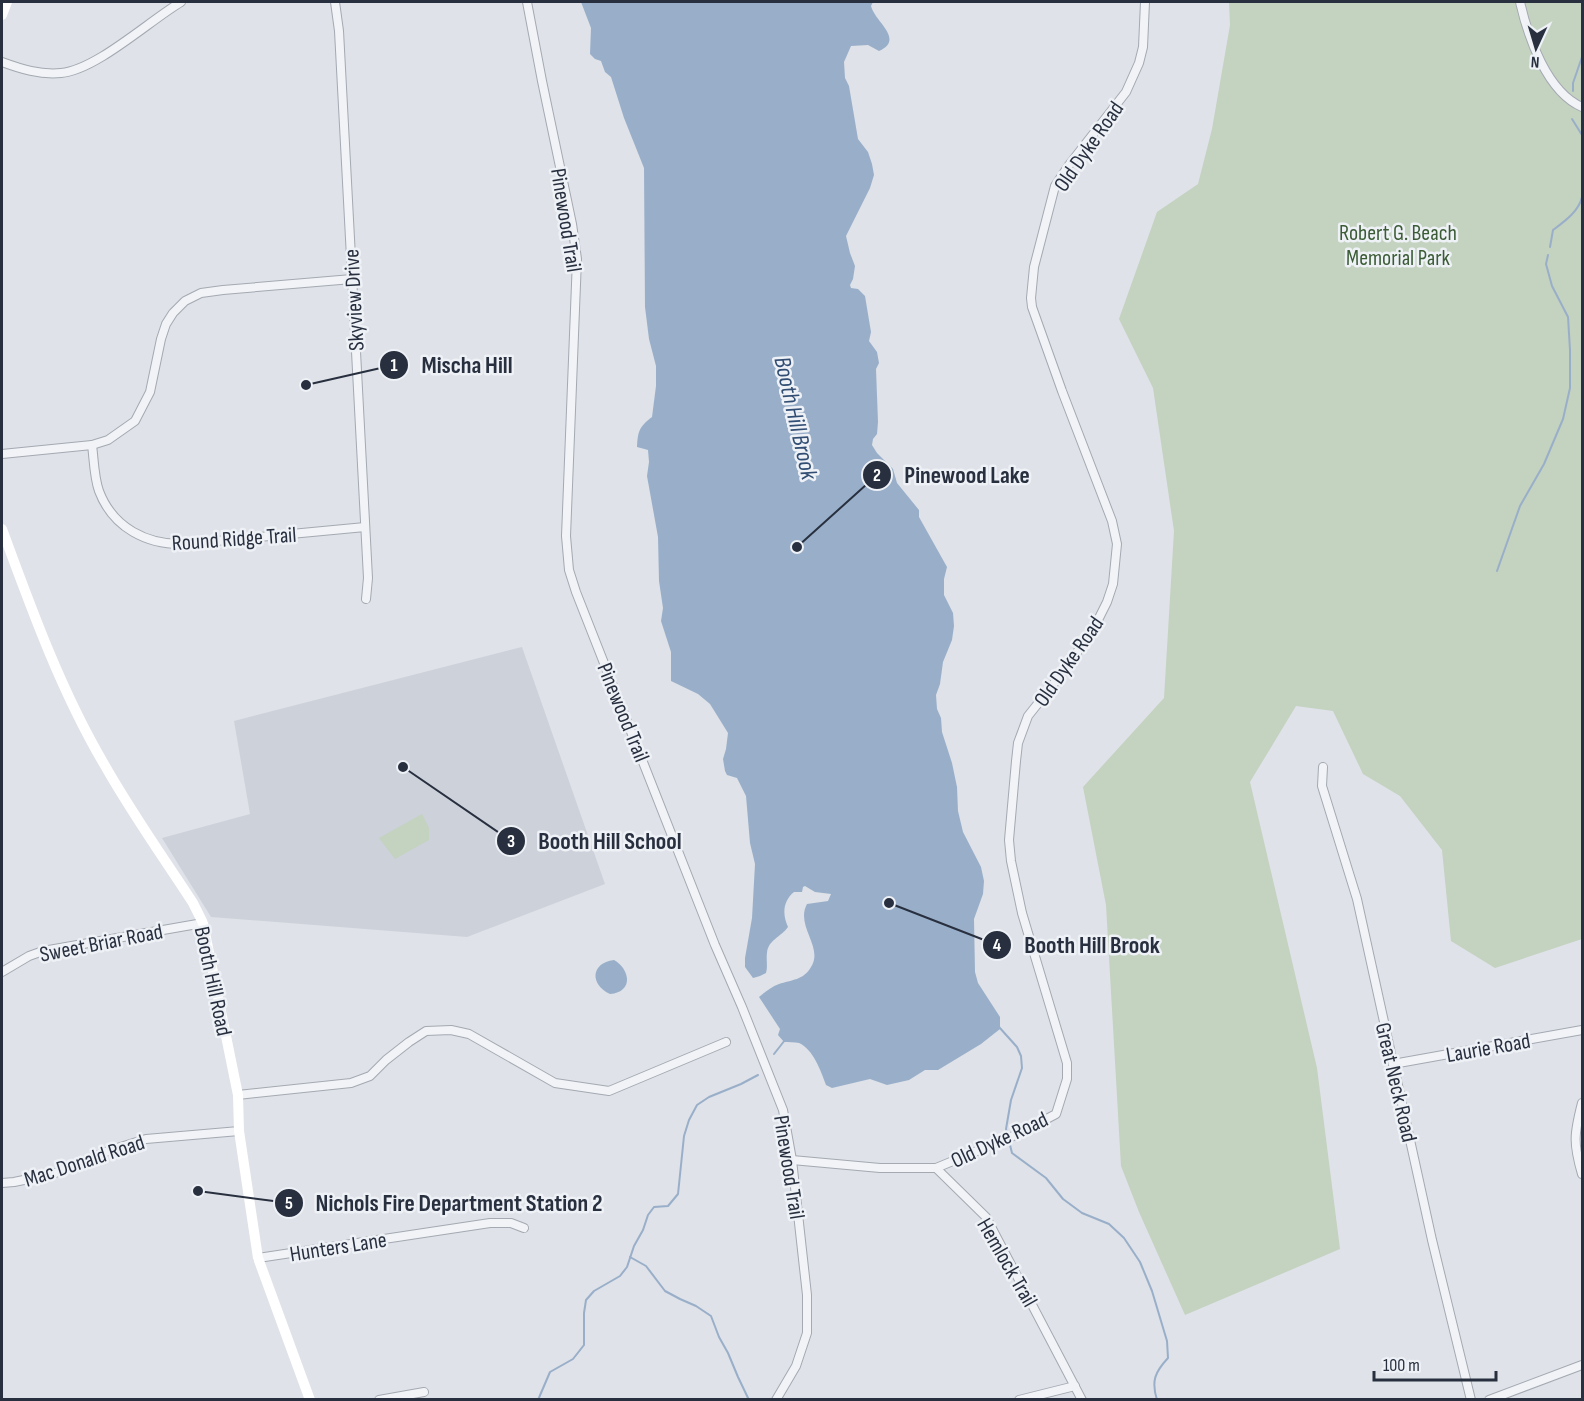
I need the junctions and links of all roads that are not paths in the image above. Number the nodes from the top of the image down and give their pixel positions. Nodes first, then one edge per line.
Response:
1 (7, 2) edge
2 (181, 2) edge
3 (335, 2) edge
4 (527, 2) edge
5 (1145, 2) edge
6 (1520, 2) edge
7 (2, 15) edge
8 (2, 62) edge
9 (1582, 106) edge
10 (352, 279) junction
11 (92, 445) junction
12 (2, 454) edge
13 (365, 527) junction
14 (2, 529) edge
15 (366, 599) dead end
16 (1323, 766) dead end
17 (203, 923) junction
18 (2, 972) edge
19 (1582, 1030) edge
20 (726, 1042) dead end
21 (1393, 1064) junction
22 (238, 1095) junction
23 (1582, 1103) edge
24 (239, 1131) junction
25 (792, 1160) junction
26 (936, 1168) junction
27 (1582, 1174) edge
28 (2, 1183) edge
29 (525, 1228) dead end
30 (258, 1258) junction
31 (1582, 1365) edge
32 (1075, 1386) junction
33 (424, 1392) dead end
34 (310, 1400) edge
35 (379, 1400) edge
36 (776, 1400) edge
37 (1019, 1400) edge
38 (1082, 1400) edge
39 (1471, 1400) edge
40 (1489, 1400) edge

1 - 7 street
2 - 8 street
3 - 10 street, Skyview Drive
4 - 25 street, Pinewood Trail
5 - 26 street, Old Dyke Road
6 - 9 street
10 - 11 street
10 - 13 street, Skyview Drive
11 - 12 street
11 - 13 street, Round Ridge Trail
13 - 15 street, Skyview Drive
14 - 17 street, Booth Hill Road
16 - 21 street, Great Neck Road
17 - 18 street, Sweet Briar Road
17 - 22 street, Booth Hill Road
19 - 21 street, Laurie Road
20 - 22 street
21 - 39 street, Great Neck Road
22 - 24 street, Booth Hill Road
23 - 27 street
24 - 28 street, Mac Donald Road
24 - 30 street, Booth Hill Road
25 - 26 street
25 - 36 street, Pinewood Trail
26 - 32 street, Hemlock Trail
29 - 30 street, Hunters Lane
30 - 34 street, Booth Hill Road
31 - 40 street
32 - 37 street
32 - 38 street, Hemlock Trail
33 - 35 street

